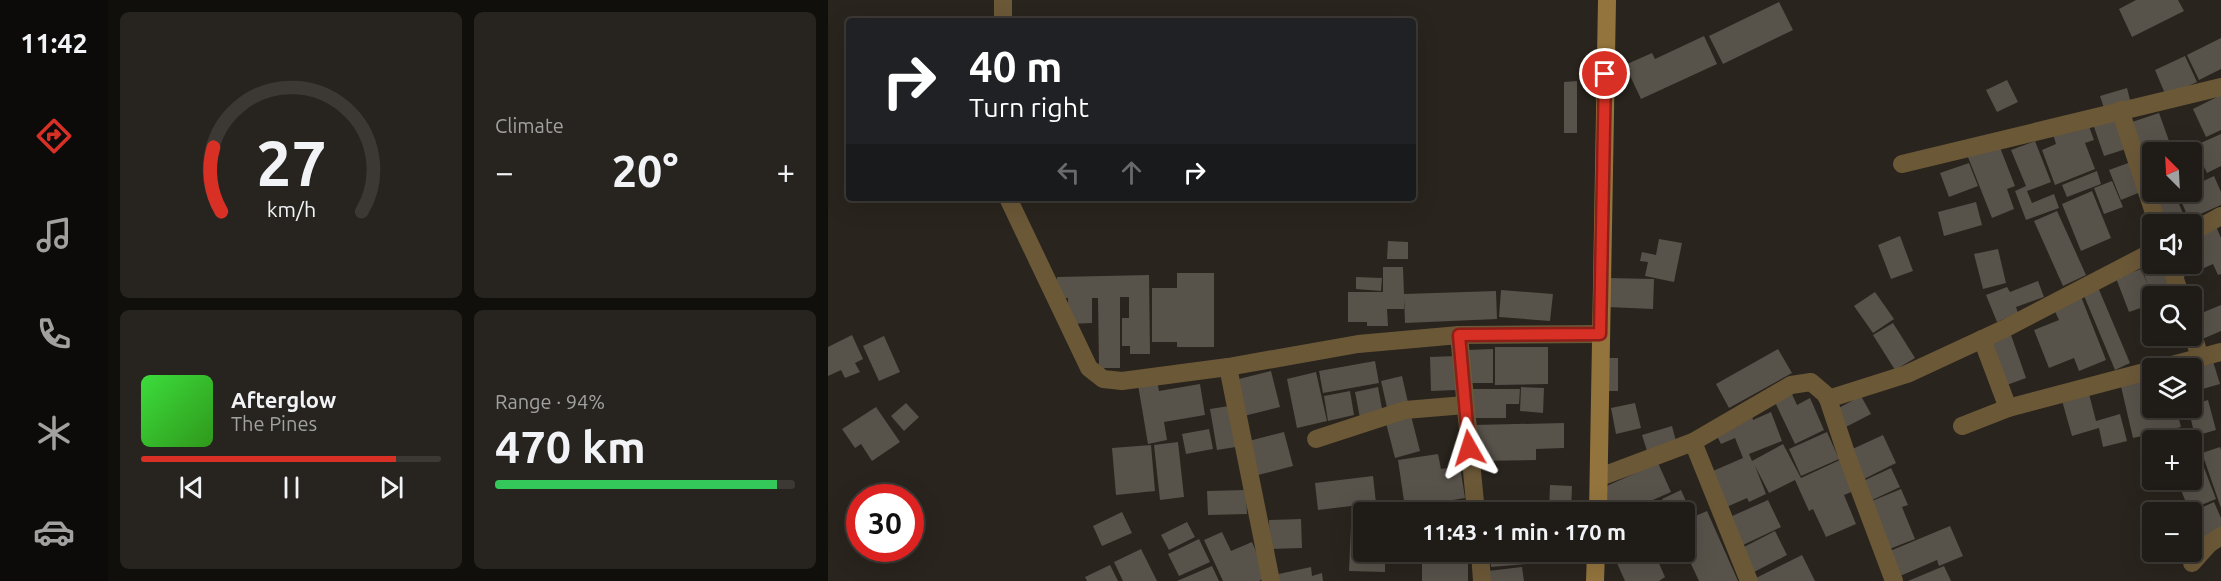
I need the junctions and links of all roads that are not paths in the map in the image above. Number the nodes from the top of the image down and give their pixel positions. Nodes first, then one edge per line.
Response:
1 (1003, 0) edge
2 (1607, 0) edge
3 (1003, 18) edge
4 (2221, 87) edge
5 (2120, 110) junction
6 (1902, 164) dead end
7 (1009, 201) edge
8 (2154, 214) edge
9 (2221, 216) edge
10 (2202, 226) edge
11 (2142, 257) edge
12 (1600, 334) junction
13 (1459, 335) junction
14 (1982, 339) junction
15 (2196, 346) edge
16 (2221, 352) edge
17 (2200, 358) joint
18 (1228, 367) junction
19 (2142, 373) edge
20 (1828, 399) junction
21 (1465, 405) junction
22 (2008, 408) junction
23 (1962, 426) dead end
24 (1316, 439) dead end
25 (1693, 442) junction
26 (1600, 477) junction
27 (1475, 502) edge
28 (1599, 502) edge
29 (2221, 536) edge
30 (1480, 562) edge
31 (1596, 562) edge
32 (2192, 563) dead end
33 (1271, 581) edge
34 (1482, 581) edge
35 (1595, 581) edge
36 (1749, 581) edge
37 (1894, 581) edge

1 - 3 street
2 - 12 street
4 - 5 street
5 - 6 street
5 - 8 street
7 - 18 street
9 - 10 street
11 - 14 street
12 - 13 street
12 - 26 street
13 - 18 street
13 - 21 street
14 - 20 street
14 - 22 street
15 - 17 street
16 - 17 street
18 - 33 street
19 - 22 street
20 - 25 street
20 - 37 street
21 - 24 street
21 - 27 street
22 - 23 street
25 - 26 street
25 - 36 street
26 - 28 street
29 - 32 street
30 - 34 street
31 - 35 street

